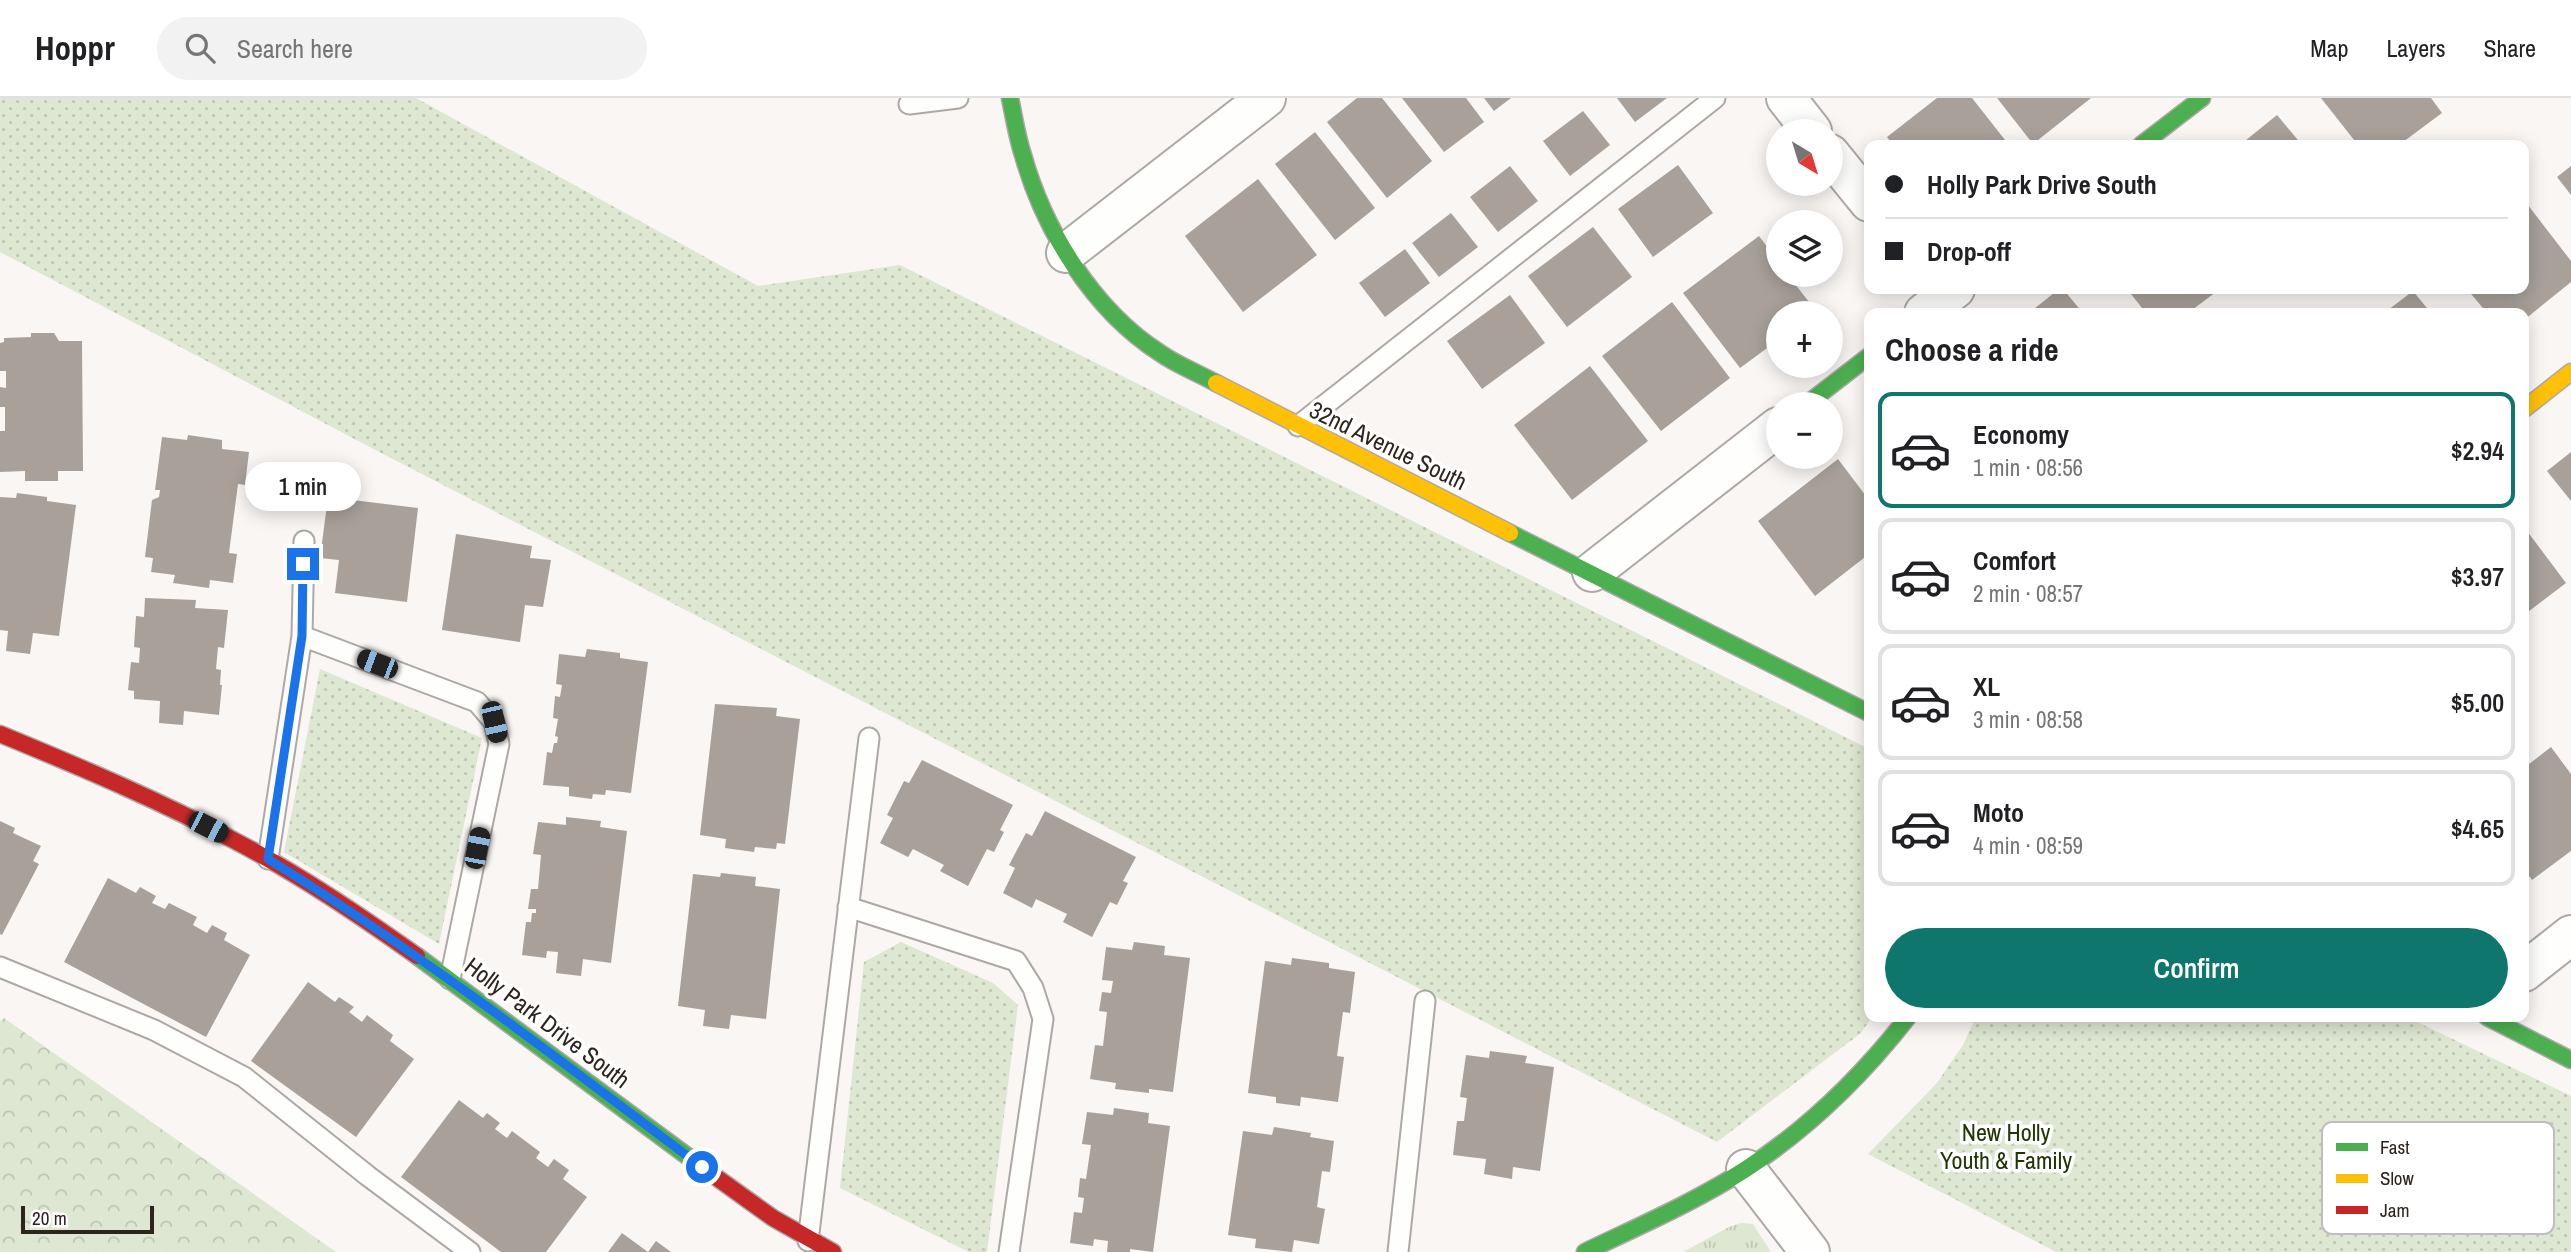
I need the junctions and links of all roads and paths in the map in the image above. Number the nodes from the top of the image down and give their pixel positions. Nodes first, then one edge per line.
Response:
1 (958, 98) edge
2 (1010, 98) edge
3 (1266, 98) edge
4 (1715, 98) edge
5 (1786, 98) edge
6 (2202, 98) edge
7 (909, 104) dead end
8 (1803, 119) edge
9 (2147, 140) edge
10 (1843, 170) edge
11 (1864, 196) edge
12 (1066, 253) junction
13 (1864, 360) edge
14 (2571, 372) edge
15 (1822, 392) edge
16 (2529, 405) edge
17 (1298, 426) junction
18 (1766, 436) edge
19 (304, 541) dead end
20 (1592, 572) junction
21 (302, 636) junction
22 (1864, 710) edge
23 (0, 734) edge
24 (869, 738) dead end
25 (268, 859) junction
26 (848, 907) junction
27 (2571, 935) edge
28 (0, 967) edge
29 (2529, 968) edge
30 (450, 979) junction
31 (1424, 1001) dead end
32 (1904, 1022) edge
33 (2497, 1022) edge
34 (2571, 1060) edge
35 (1745, 1169) junction
36 (808, 1241) junction
37 (470, 1252) edge
38 (832, 1252) edge
39 (1009, 1252) edge
40 (1398, 1252) edge
41 (1586, 1252) edge
42 (1810, 1252) edge

1 - 7 lane
2 - 12 street, 32nd Avenue South
3 - 12 street
4 - 17 lane
5 - 8 street
6 - 9 street
10 - 11 street
12 - 17 street, 32nd Avenue South
13 - 15 street
14 - 16 street
17 - 20 street, 32nd Avenue South
18 - 20 street
19 - 21 lane
20 - 22 street, 32nd Avenue South
21 - 25 lane
21 - 30 lane
23 - 25 street, Holly Park Drive South
24 - 26 lane
25 - 30 street, Holly Park Drive South
26 - 36 lane
26 - 39 lane
27 - 29 street
28 - 37 lane
30 - 36 street, Holly Park Drive South
31 - 40 lane
32 - 35 street
33 - 34 street
35 - 41 street
35 - 42 street
36 - 38 street, Holly Park Drive South

